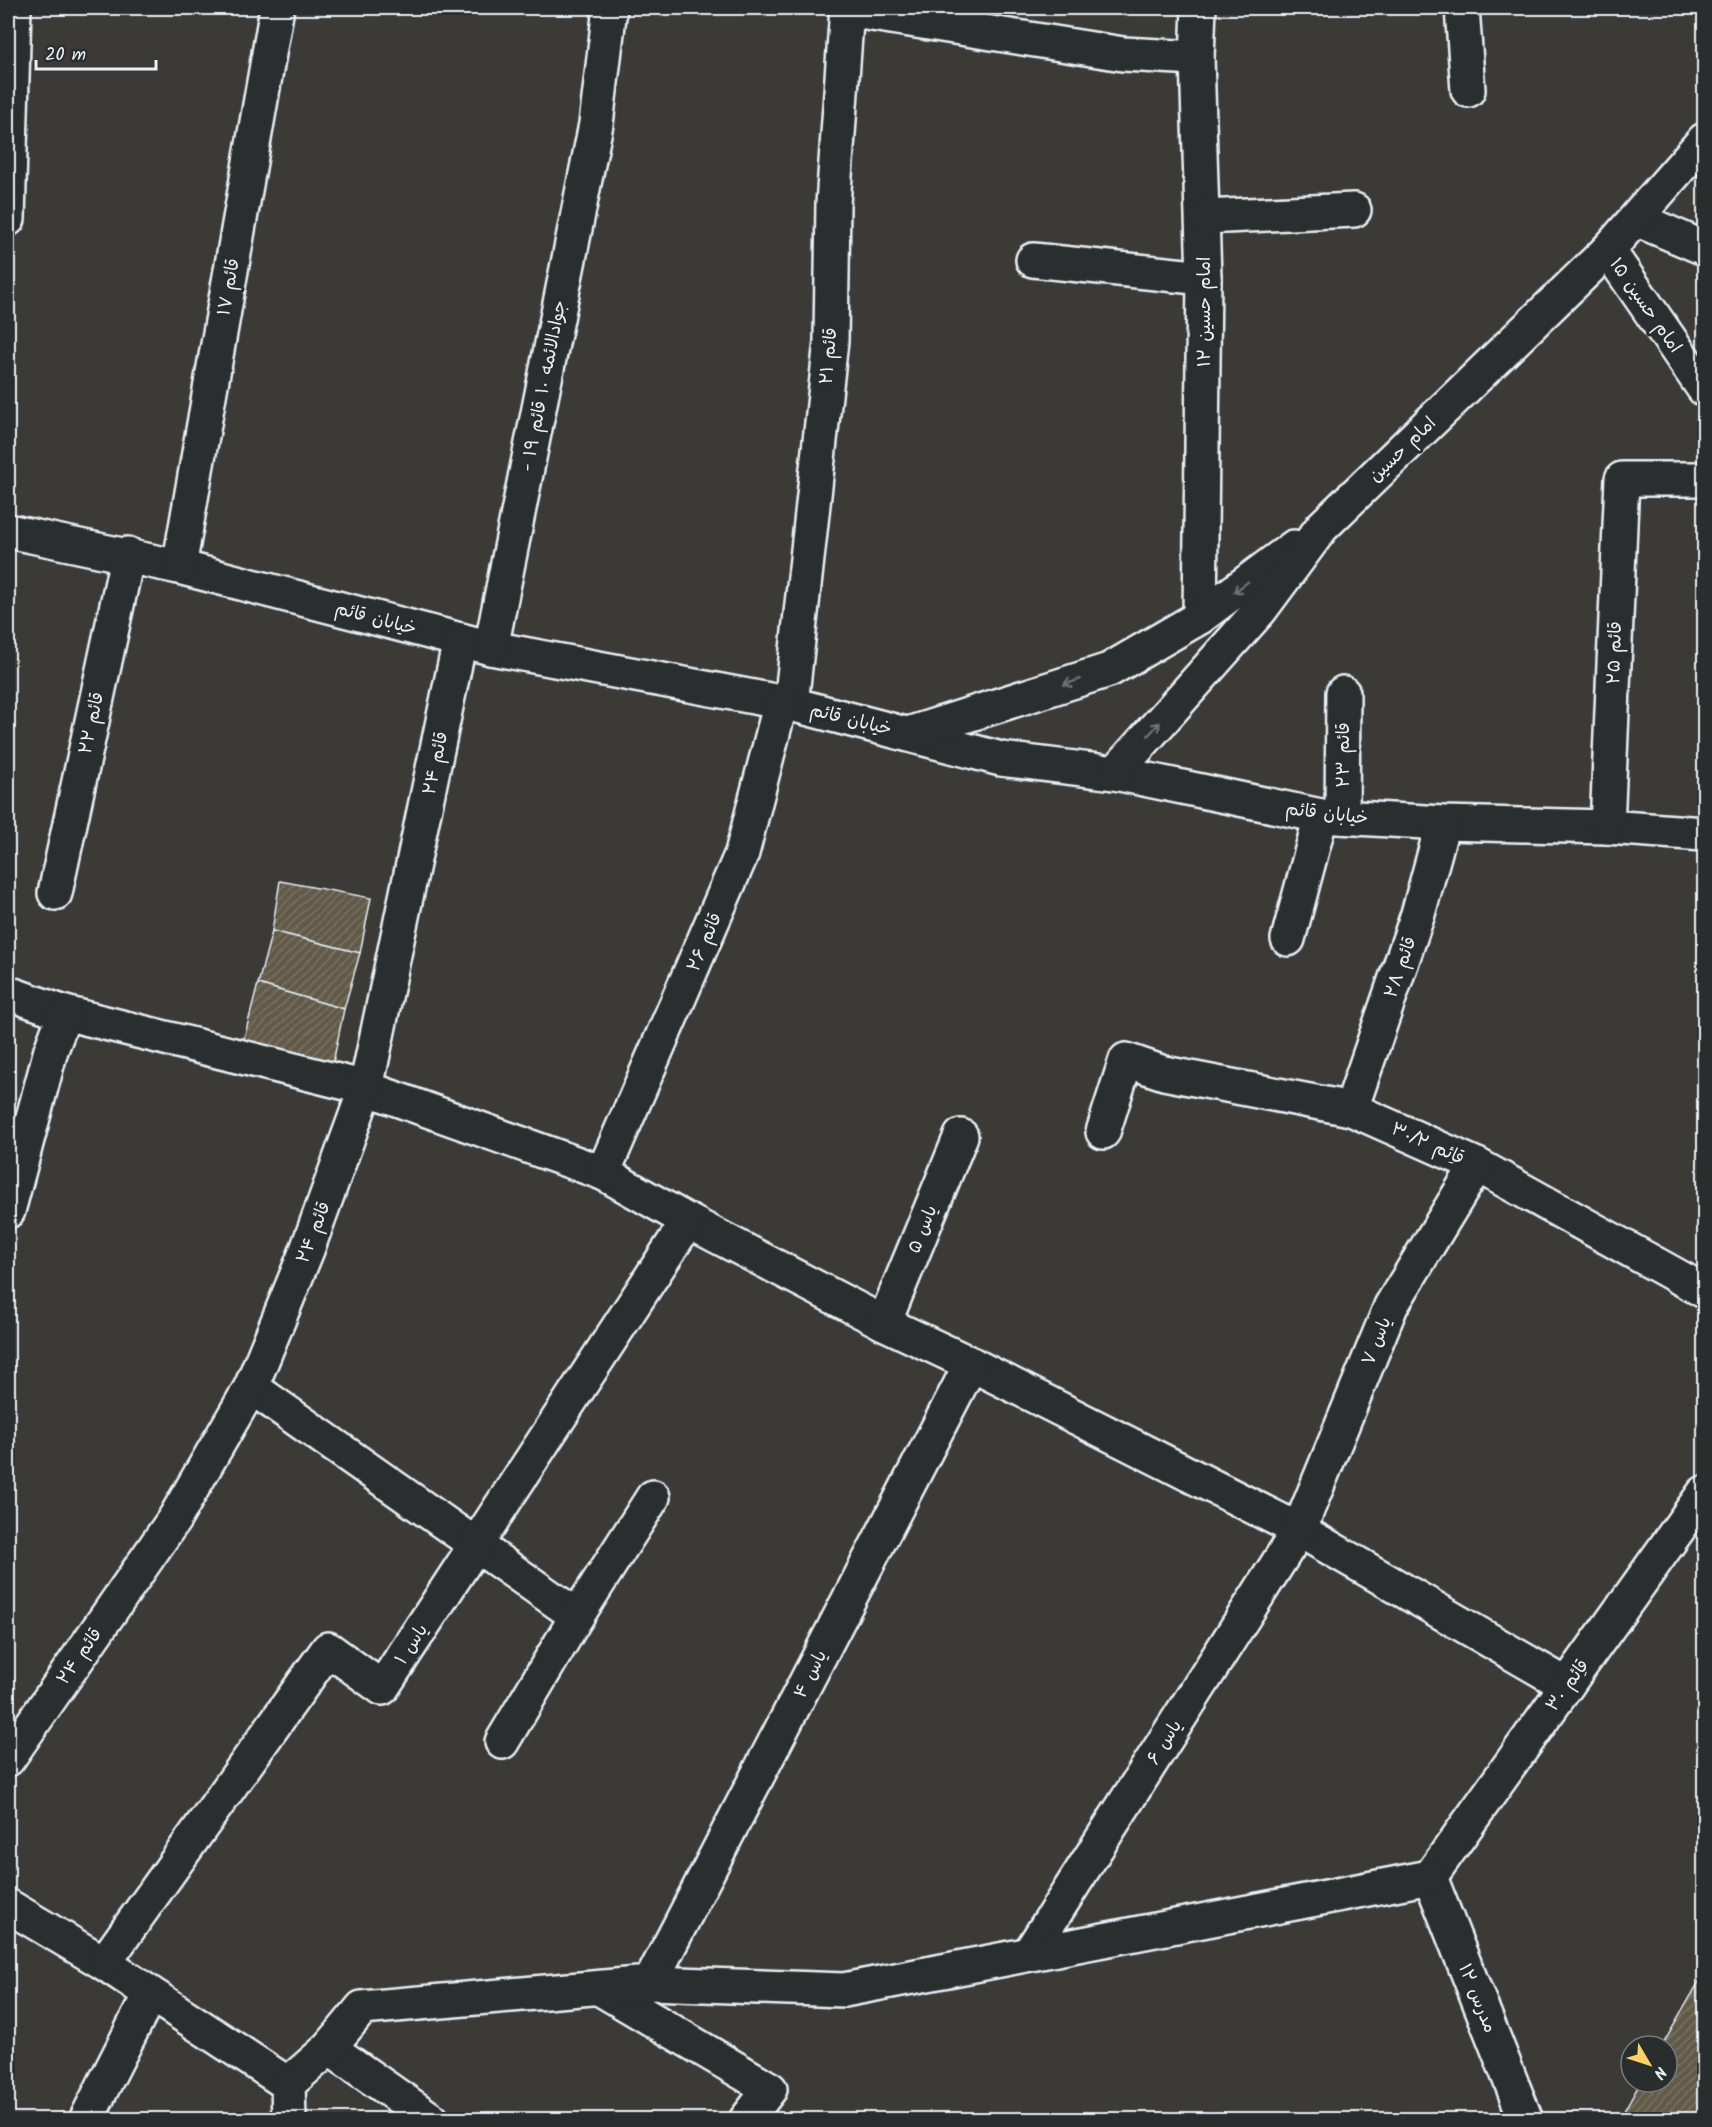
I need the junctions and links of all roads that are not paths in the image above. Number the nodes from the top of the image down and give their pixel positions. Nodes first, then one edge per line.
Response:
1 (14, 8) edge
2 (277, 8) edge
3 (610, 8) edge
4 (1199, 8) edge
5 (1462, 8) edge
6 (847, 9) edge
7 (1197, 58) junction
8 (1468, 90) dead end
9 (1704, 140) edge
10 (1354, 210) dead end
11 (1204, 217) junction
12 (8, 219) edge
13 (1636, 219) junction
14 (1704, 248) edge
15 (1608, 250) junction
16 (1033, 260) dead end
17 (1204, 278) junction
18 (1704, 389) edge
19 (1704, 479) edge
20 (1322, 527) junction
21 (8, 531) edge
22 (128, 554) junction
23 (179, 567) junction
24 (1200, 617) junction
25 (476, 644) junction
26 (1343, 693) dead end
27 (786, 703) junction
28 (908, 734) junction
29 (1115, 773) junction
30 (1332, 816) junction
31 (1443, 824) junction
32 (1607, 827) junction
33 (1704, 834) edge
34 (55, 893) dead end
35 (1288, 939) dead end
36 (8, 993) edge
37 (65, 1013) junction
38 (366, 1088) junction
39 (1351, 1109) junction
40 (1103, 1132) dead end
41 (960, 1136) dead end
42 (1477, 1165) junction
43 (603, 1173) junction
44 (8, 1211) edge
45 (688, 1221) junction
46 (1704, 1291) edge
47 (884, 1323) junction
48 (971, 1364) junction
49 (251, 1387) junction
50 (1704, 1493) edge
51 (653, 1497) dead end
52 (1299, 1530) junction
53 (476, 1543) junction
54 (577, 1616) junction
55 (1568, 1685) junction
56 (502, 1742) dead end
57 (8, 1759) edge
58 (1430, 1877) junction
59 (8, 1906) edge
60 (1029, 1954) junction
61 (104, 1963) junction
62 (650, 1983) junction
63 (599, 1988) junction
64 (150, 1994) junction
65 (329, 2048) junction
66 (288, 2084) junction
67 (86, 2120) edge
68 (289, 2120) edge
69 (432, 2120) edge
70 (746, 2120) edge
71 (1526, 2120) edge

1 - 12 street
2 - 23 street, قائم ۱۷
3 - 25 street, - جوادالائمه ۱۰ قائم ۱۹
4 - 7 street, امام حسین ۱۲
5 - 8 street
6 - 7 street
6 - 27 street, قائم ۲۱
7 - 11 street, امام حسین ۱۲
9 - 13 street, امام حسین
10 - 11 street
11 - 17 street, امام حسین ۱۲
13 - 14 street
13 - 15 street, امام حسین
15 - 18 street, امام حسین ۱۵
15 - 20 street, امام حسین
16 - 17 street
17 - 24 street, امام حسین ۱۲
19 - 32 street, قائم ۲۵
20 -> 24 street
29 -> 20 street, امام حسین
21 - 22 street, خیابان قائم
22 - 23 street, خیابان قائم
22 - 34 street, قائم ۲۲
23 - 25 street, خیابان قائم
24 -> 28 street
25 - 27 street, خیابان قائم
25 - 38 street, قائم ۲۴
26 - 30 street, قائم ۲۳
27 - 28 street, خیابان قائم
27 - 43 street, قائم ۲۶
28 - 29 street, خیابان قائم
29 - 30 street, خیابان قائم
30 - 31 street, خیابان قائم
30 - 35 street, قائم ۲۳
31 - 32 street, خیابان قائم
31 - 39 street, قائم ۲۸
32 - 33 street, خیابان قائم
36 - 37 street
37 - 38 street
37 - 44 street
38 - 43 street
38 - 49 street, قائم ۲۴
39 - 40 street, قاِئم ۳۰/۲
39 - 42 street, قاِئم ۳۰/۲
41 - 47 street, یاس ۵
42 - 46 street, قاِئم ۳۰/۲
42 - 52 street, یاس ۷
43 - 45 street
45 - 47 street
45 - 53 street, یاس ۱
47 - 48 street
48 - 52 street
48 - 62 street, یاس ۴
49 - 53 street
49 - 57 street, قائم ۲۴
50 - 55 street, قاِئم ۳۰
51 - 54 street
52 - 55 street
52 - 60 street, یاس ۶
53 - 54 street
53 - 61 street, یاس ۱
54 - 56 street
55 - 58 street, قاِئم ۳۰
58 - 60 street
58 - 71 street, مدرس ۱۲
59 - 61 street
60 - 62 street
61 - 64 street
62 - 63 street
63 - 65 street
63 - 70 street
64 - 66 street
64 - 67 street
65 - 66 street
65 - 69 street
66 - 68 street

